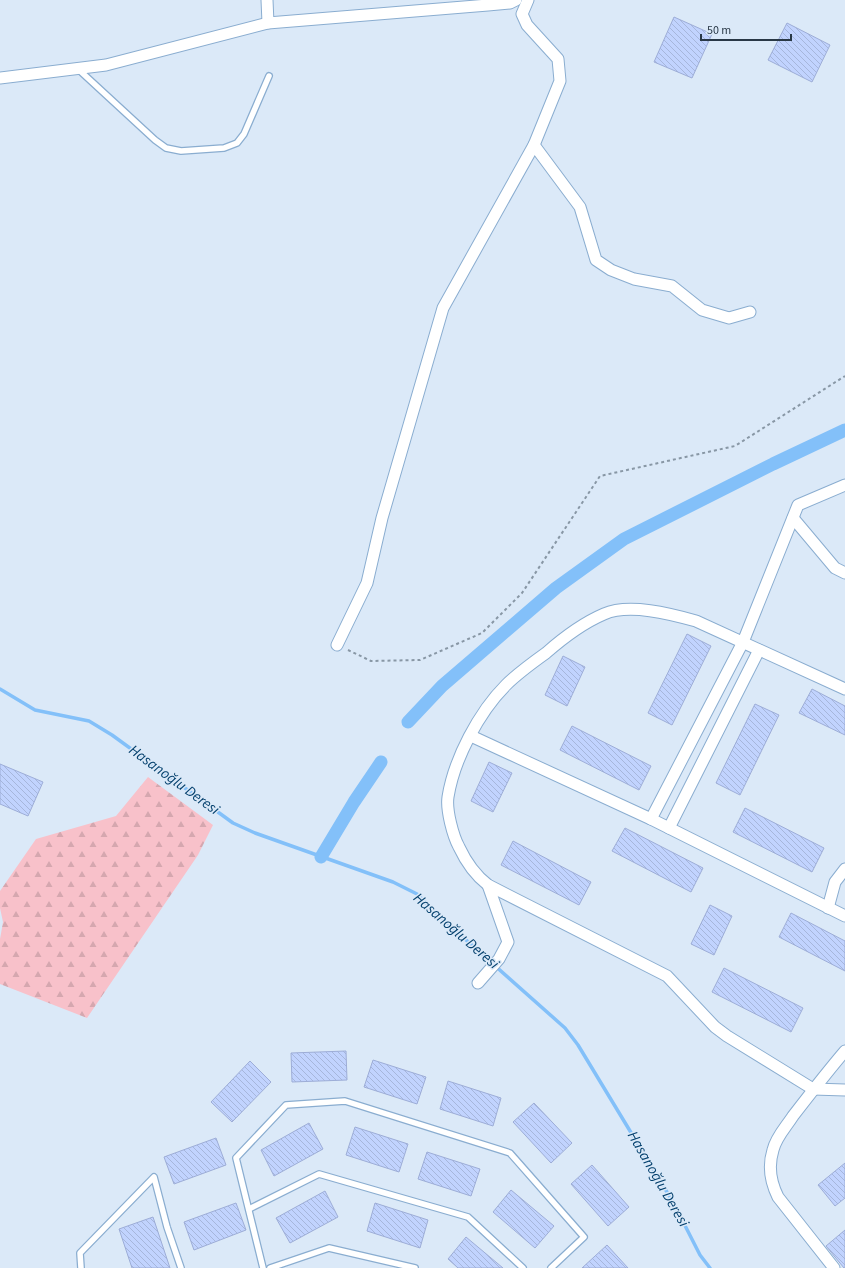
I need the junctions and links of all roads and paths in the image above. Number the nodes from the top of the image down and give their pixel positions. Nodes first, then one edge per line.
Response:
1 (267, 0) edge
2 (516, 0) edge
3 (528, 0) edge
4 (472, 3) edge
5 (268, 23) junction
6 (78, 69) junction
7 (269, 76) dead end
8 (0, 78) edge
9 (534, 145) junction
10 (750, 312) dead end
11 (845, 376) edge
12 (845, 485) edge
13 (793, 518) junction
14 (845, 573) edge
15 (743, 642) junction
16 (338, 645) joint
17 (759, 650) junction
18 (845, 689) edge
19 (471, 736) junction
20 (652, 819) junction
21 (669, 828) junction
22 (845, 868) edge
23 (488, 885) junction
24 (828, 908) junction
25 (845, 916) edge
26 (478, 983) dead end
27 (845, 1051) edge
28 (813, 1089) junction
29 (845, 1090) edge
30 (249, 1209) junction
31 (81, 1268) edge
32 (181, 1268) edge
33 (263, 1268) edge
34 (270, 1268) edge
35 (415, 1268) edge
36 (524, 1268) edge
37 (551, 1268) edge
38 (834, 1268) edge

1 - 5 street
2 - 4 street
3 - 9 street
4 - 5 street
5 - 6 street
6 - 7 lane
6 - 8 street
9 - 10 street
9 - 16 street
11 - 16 path
12 - 13 street
13 - 14 street
13 - 15 street
15 - 17 street
15 - 19 street
15 - 20 street
17 - 18 street
17 - 21 street
19 - 20 street
19 - 23 street
20 - 21 street
21 - 24 street
22 - 24 street
23 - 26 street
23 - 28 street
24 - 25 street
27 - 28 street
28 - 29 street
28 - 38 street
30 - 33 lane
30 - 36 lane
30 - 37 lane
31 - 32 lane
34 - 35 lane

